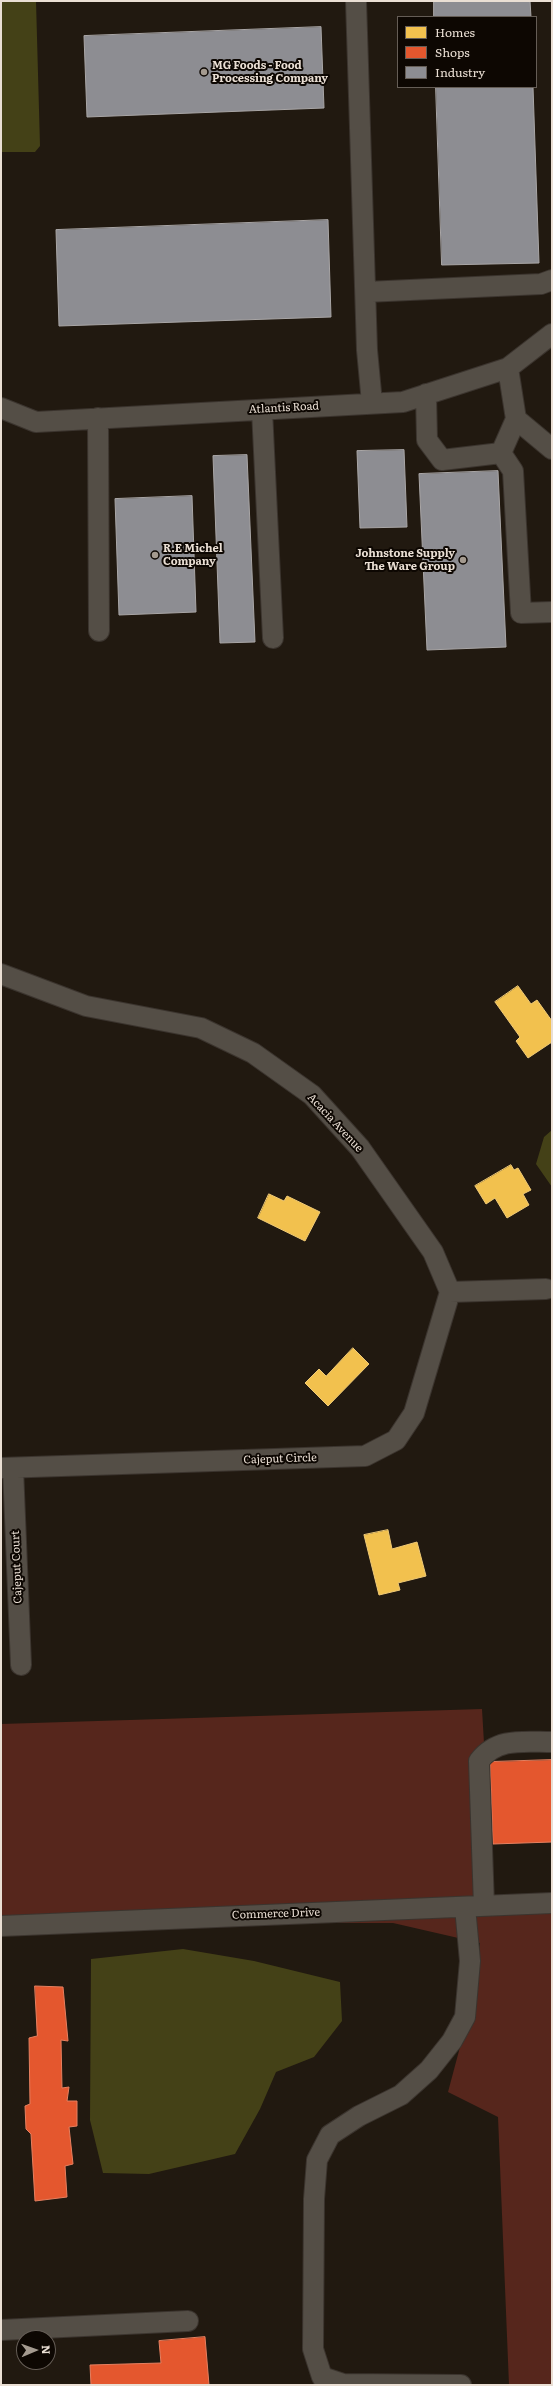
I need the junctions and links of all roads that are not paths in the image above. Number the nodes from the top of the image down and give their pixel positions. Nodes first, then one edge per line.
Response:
1 (356, 1) edge
2 (552, 280) edge
3 (366, 292) junction
4 (552, 334) edge
5 (508, 368) junction
6 (426, 394) junction
7 (372, 404) junction
8 (1, 408) edge
9 (262, 410) junction
10 (98, 418) junction
11 (516, 419) junction
12 (552, 449) edge
13 (502, 453) junction
14 (552, 612) edge
15 (99, 631) dead end
16 (273, 638) dead end
17 (1, 974) edge
18 (546, 1289) dead end
19 (450, 1292) junction
20 (7, 1468) edge
21 (21, 1666) dead end
22 (552, 1742) edge
23 (552, 1904) edge
24 (475, 1906) junction
25 (1, 1926) edge
26 (188, 2321) dead end
27 (1, 2330) edge
28 (461, 2385) edge

1 - 3 street
2 - 3 street
3 - 7 street
4 - 5 street, Atlantis Road
5 - 6 street, Atlantis Road
5 - 11 street
6 - 7 street, Atlantis Road
6 - 13 street
7 - 9 street, Atlantis Road
8 - 10 street, Atlantis Road
9 - 10 street, Atlantis Road
9 - 16 street
10 - 15 street
11 - 12 street
11 - 13 street
13 - 14 street
17 - 19 street, Acacia Avenue
18 - 19 street
19 - 20 street, Cajeput Circle
20 - 21 street, Cajeput Court
22 - 24 street
23 - 24 street, Commerce Drive
24 - 25 street, Commerce Drive
24 - 28 street
26 - 27 street

